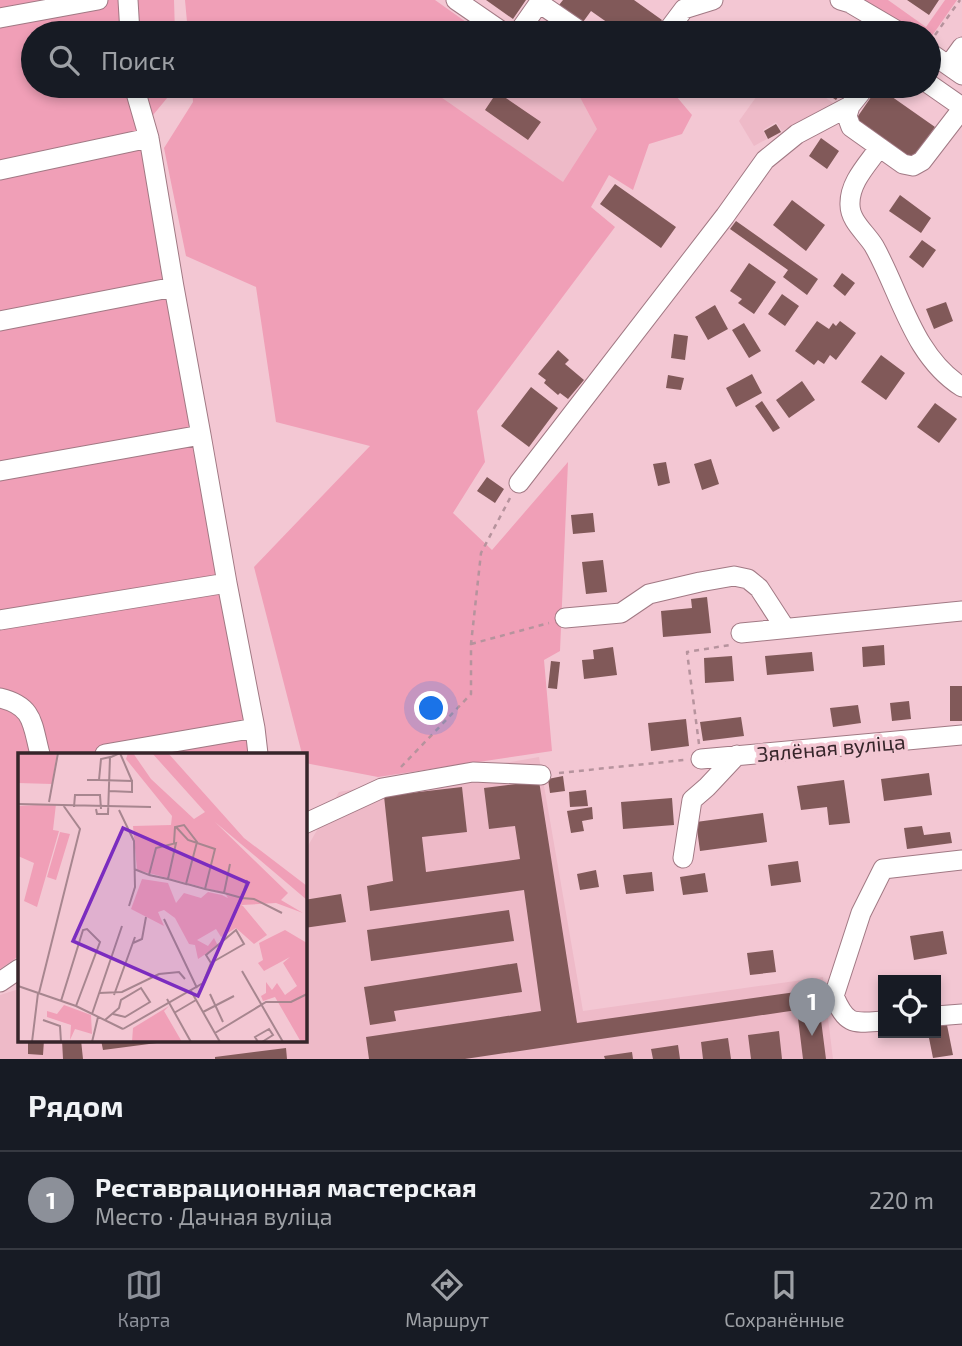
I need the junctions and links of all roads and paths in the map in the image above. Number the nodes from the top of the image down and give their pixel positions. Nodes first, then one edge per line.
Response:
1 (98, 0) edge
2 (128, 0) edge
3 (456, 0) edge
4 (840, 0) edge
5 (960, 0) edge
6 (540, 1) edge
7 (692, 3) edge
8 (0, 18) edge
9 (129, 21) edge
10 (487, 21) edge
11 (526, 21) edge
12 (567, 21) edge
13 (676, 21) edge
14 (879, 21) edge
15 (941, 30) edge
16 (962, 47) edge
17 (941, 54) edge
18 (955, 70) edge
19 (941, 93) edge
20 (137, 98) edge
21 (856, 98) edge
22 (850, 106) junction
23 (962, 108) edge
24 (149, 138) junction
25 (879, 148) junction
26 (0, 170) edge
27 (174, 287) junction
28 (0, 321) edge
29 (962, 387) edge
30 (201, 435) junction
31 (0, 471) edge
32 (519, 483) joint
33 (227, 583) junction
34 (962, 611) edge
35 (565, 618) joint
36 (0, 620) edge
37 (785, 628) junction
38 (741, 633) joint
39 (471, 645) junction
40 (0, 698) edge
41 (255, 728) junction
42 (962, 735) edge
43 (40, 753) edge
44 (111, 753) edge
45 (258, 753) edge
46 (737, 755) junction
47 (701, 759) junction
48 (541, 775) joint
49 (382, 788) junction
50 (306, 823) edge
51 (683, 858) dead end
52 (962, 860) edge
53 (18, 970) edge
54 (0, 982) edge
55 (962, 1014) edge
56 (941, 1016) edge
57 (878, 1021) edge

1 - 8 street
2 - 9 street
3 - 10 street
4 - 14 street
5 - 15 path
6 - 11 street
6 - 12 street
7 - 13 street
16 - 18 street
17 - 18 street
19 - 23 street
20 - 24 street
21 - 22 street
22 - 25 street
22 - 32 street
23 - 25 street
24 - 26 street
24 - 27 street
25 - 29 street
27 - 28 street
27 - 30 street
30 - 31 street
30 - 33 street
32 - 39 path
33 - 36 street
33 - 41 street
34 - 37 street
35 - 37 street
35 - 39 path
37 - 38 street
38 - 47 path
39 - 49 path
40 - 43 street
41 - 44 street
41 - 45 street
42 - 46 street, Зялёная вуліца
46 - 47 street, Зялёная вуліца
46 - 51 street
47 - 48 path
48 - 49 street
49 - 50 street
52 - 57 street
53 - 54 street
55 - 56 street

